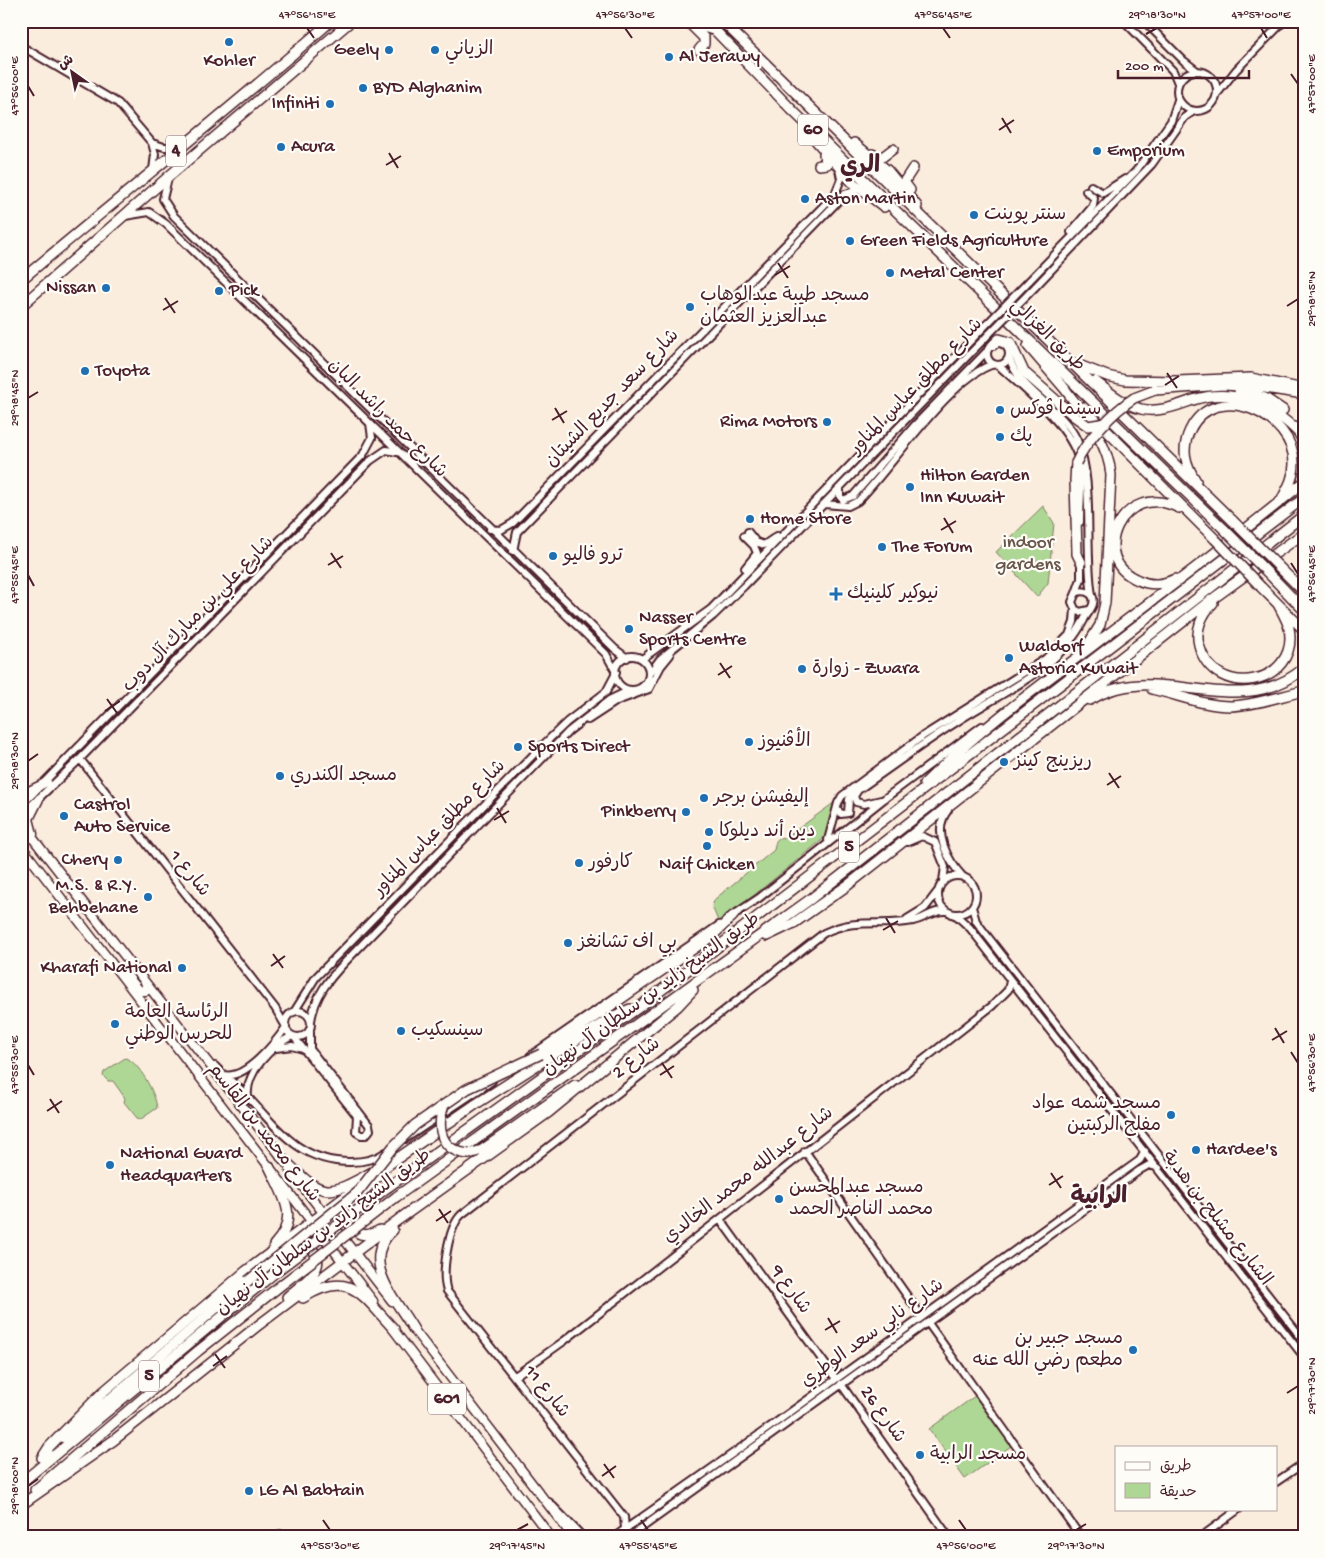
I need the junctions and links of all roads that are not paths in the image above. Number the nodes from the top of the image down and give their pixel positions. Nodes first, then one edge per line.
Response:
1 (331, 21) edge
2 (351, 21) edge
3 (687, 21) edge
4 (696, 21) edge
5 (706, 21) edge
6 (1124, 21) edge
7 (1144, 21) edge
8 (1284, 21) edge
9 (724, 23) edge
10 (717, 32) junction
11 (21, 46) edge
12 (699, 50) dead end
13 (1197, 71) junction
14 (1178, 83) junction
15 (1216, 95) junction
16 (1178, 100) junction
17 (793, 111) junction
18 (1194, 111) junction
19 (820, 117) junction
20 (853, 142) junction
21 (152, 143) junction
22 (819, 145) junction
23 (180, 148) junction
24 (893, 149) dead end
25 (819, 165) dead end
26 (838, 165) junction
27 (913, 168) dead end
28 (152, 170) junction
29 (1136, 171) junction
30 (168, 177) junction
31 (862, 189) junction
32 (920, 210) junction
33 (123, 216) junction
34 (174, 216) junction
35 (808, 221) junction
36 (166, 224) junction
37 (931, 227) junction
38 (814, 228) junction
39 (794, 235) junction
40 (922, 236) junction
41 (800, 242) junction
42 (1057, 252) junction
43 (21, 280) edge
44 (21, 306) edge
45 (1013, 326) junction
46 (991, 348) junction
47 (1009, 356) junction
48 (1066, 360) junction
49 (996, 364) junction
50 (1079, 372) junction
51 (333, 373) junction
52 (340, 379) junction
53 (326, 380) junction
54 (332, 385) junction
55 (1062, 385) junction
56 (1180, 388) junction
57 (1304, 389) edge
58 (1304, 394) edge
59 (619, 414) junction
60 (624, 420) junction
61 (369, 422) junction
62 (1106, 423) junction
63 (608, 424) junction
64 (916, 428) junction
65 (614, 430) junction
66 (1298, 432) junction
67 (1304, 442) edge
68 (364, 455) junction
69 (403, 455) junction
70 (370, 461) junction
71 (1304, 482) edge
72 (445, 485) junction
73 (841, 485) junction
74 (867, 487) junction
75 (1202, 491) junction
76 (439, 492) junction
77 (456, 495) junction
78 (1304, 498) edge
79 (448, 501) junction
80 (824, 504) junction
81 (1271, 510) junction
82 (1186, 511) junction
83 (1304, 515) edge
84 (516, 520) junction
85 (522, 526) junction
86 (791, 527) junction
87 (490, 529) junction
88 (1304, 533) edge
89 (513, 551) junction
90 (1081, 562) junction
91 (1203, 562) junction
92 (1230, 572) junction
93 (1233, 584) junction
94 (733, 587) junction
95 (1304, 592) edge
96 (1076, 593) junction
97 (1092, 596) junction
98 (568, 604) junction
99 (1278, 604) junction
100 (1075, 609) junction
101 (1089, 610) junction
102 (1304, 610) edge
103 (563, 613) junction
104 (1304, 630) edge
105 (683, 640) junction
106 (615, 649) junction
107 (606, 654) junction
108 (170, 655) junction
109 (627, 658) junction
110 (642, 659) junction
111 (175, 661) junction
112 (161, 663) junction
113 (1304, 668) edge
114 (167, 669) junction
115 (1060, 670) junction
116 (615, 674) junction
117 (649, 674) junction
118 (1132, 685) junction
119 (1099, 688) junction
120 (630, 690) junction
121 (1304, 691) edge
122 (1020, 700) junction
123 (1054, 723) junction
124 (570, 731) junction
125 (80, 759) junction
126 (47, 782) junction
127 (858, 790) junction
128 (963, 794) junction
129 (21, 795) edge
130 (39, 799) junction
131 (884, 799) junction
132 (21, 806) edge
133 (901, 808) junction
134 (837, 809) junction
135 (21, 816) edge
136 (21, 823) edge
137 (827, 843) junction
138 (38, 845) junction
139 (21, 846) edge
140 (21, 854) edge
141 (888, 854) junction
142 (37, 866) junction
143 (964, 878) junction
144 (943, 882) junction
145 (938, 890) junction
146 (972, 906) junction
147 (949, 913) junction
148 (733, 916) junction
149 (904, 921) junction
150 (756, 940) junction
151 (96, 944) junction
152 (700, 981) junction
153 (1010, 981) junction
154 (146, 985) junction
155 (1021, 995) junction
156 (303, 998) junction
157 (1001, 998) junction
158 (315, 1002) junction
159 (642, 1005) junction
160 (275, 1008) junction
161 (293, 1012) junction
162 (156, 1021) junction
163 (312, 1021) junction
164 (177, 1026) junction
165 (285, 1026) junction
166 (310, 1031) junction
167 (642, 1035) junction
168 (293, 1036) junction
169 (275, 1049) junction
170 (304, 1049) junction
171 (211, 1070) junction
172 (196, 1072) junction
173 (222, 1074) junction
174 (195, 1084) dead end
175 (248, 1097) junction
176 (444, 1105) junction
177 (1123, 1109) junction
178 (1115, 1114) junction
179 (1132, 1120) junction
180 (1125, 1126) junction
181 (1145, 1151) junction
182 (805, 1152) junction
183 (281, 1157) junction
184 (392, 1161) junction
185 (269, 1166) junction
186 (1159, 1168) junction
187 (456, 1178) junction
188 (1082, 1202) junction
189 (1086, 1209) junction
190 (323, 1213) junction
191 (720, 1218) junction
192 (398, 1220) junction
193 (312, 1221) junction
194 (275, 1249) junction
195 (354, 1253) junction
196 (343, 1262) junction
197 (246, 1271) junction
198 (445, 1284) joint
199 (922, 1317) junction
200 (928, 1323) junction
201 (256, 1327) junction
202 (394, 1329) junction
203 (414, 1330) junction
204 (1304, 1341) edge
205 (887, 1346) junction
206 (874, 1356) junction
207 (1304, 1357) edge
208 (515, 1376) junction
209 (836, 1379) junction
210 (842, 1384) junction
211 (42, 1458) junction
212 (1304, 1463) edge
213 (25, 1480) edge
214 (1278, 1481) edge
215 (535, 1488) junction
216 (21, 1504) edge
217 (1237, 1510) edge
218 (624, 1517) junction
219 (640, 1519) junction
220 (646, 1525) junction
221 (626, 1529) junction
222 (617, 1536) edge
223 (269, 1537) edge
224 (286, 1537) edge
225 (551, 1537) edge
226 (573, 1537) edge
227 (583, 1537) edge
228 (629, 1537) edge
229 (641, 1537) edge
230 (950, 1537) edge
231 (1081, 1537) edge
232 (1201, 1537) edge

1 - 23 highway, 4
2 - 30 highway, 4
3 - 12 highway
4 - 10 highway
5 - 10 highway, طريق الغزالي / 60
6 - 14 street
7 - 13 street
8 - 15 street
9 - 19 highway, طريق الغزالي / 60
10 - 17 highway, طريق الغزالي / 60
11 - 21 street
13 - 14 street
13 - 15 street
14 - 16 street
15 - 18 street
16 - 18 street
16 - 29 street, شارع مطلق عباس المناور
17 - 22 highway
17 - 40 highway, طريق الغزالي / 60
18 - 73 street, شارع مطلق عباس المناور, bridge
19 - 20 highway
19 - 37 highway, طريق الغزالي / 60
20 - 24 highway
20 - 32 highway
21 - 23 street
21 - 28 street
22 - 25 highway
22 - 26 highway
23 - 28 highway, 4
26 - 31 highway
26 - 35 street, شارع سعد جديع الشيتان
27 - 32 highway
28 - 43 highway, 4
29 - 42 street, شارع مطلق عباس المناور
29 - 42 street
30 - 33 highway, 4
30 - 34 street, شارع حمد راشد البان
31 - 38 street, شارع سعد جديع الشيتان
31 - 40 highway
32 - 37 highway
33 - 36 street, شارع حمد راشد البان
33 - 44 highway, 4
34 - 36 street
34 - 51 street, شارع حمد راشد البان
35 - 38 street
35 - 39 street, شارع سعد جديع الشيتان
36 - 53 street, شارع حمد راشد البان
37 - 48 highway, طريق الغزالي / 60
38 - 41 street, شارع سعد جديع الشيتان
39 - 41 street
39 - 59 street, شارع سعد جديع الشيتان
40 - 45 highway, طريق الغزالي / 60
41 - 60 street, شارع سعد جديع الشيتان
42 - 86 street, شارع مطلق عباس المناور, bridge
45 - 55 highway
45 - 102 highway, طريق الغزالي / 60, bridge
46 - 47 street
46 - 49 street
46 - 62 highway, bridge
46 - 64 street
47 - 49 street
47 - 97 street
48 - 50 highway, طريق الغزالي / 60
48 - 57 highway
49 - 64 street
49 - 90 street
50 - 66 highway
50 - 75 highway, طريق الغزالي / 60
51 - 52 street, شارع حمد راشد البان
51 - 53 street
52 - 54 street
52 - 72 street, شارع حمد راشد البان
53 - 54 street, شارع حمد راشد البان
54 - 61 street, شارع حمد راشد البان
55 - 82 highway
55 - 115 highway
56 - 58 highway
56 - 62 highway, bridge
56 - 66 highway
59 - 60 street
59 - 63 street, شارع سعد جديع الشيتان
60 - 65 street, شارع سعد جديع الشيتان
61 - 68 street, شارع علي بن مبارك آل دوب
61 - 69 street, شارع حمد راشد البان
62 - 90 highway, bridge
63 - 65 street
63 - 84 street, شارع سعد جديع الشيتان
64 - 74 street
65 - 85 street, شارع سعد جديع الشيتان
66 - 67 highway
68 - 70 street
68 - 108 street, شارع علي بن مبارك آل دوب
69 - 70 street, شارع علي بن مبارك آل دوب
69 - 76 street, شارع حمد راشد البان
70 - 111 street, شارع علي بن مبارك آل دوب
71 - 81 highway
72 - 76 street
72 - 77 street, شارع حمد راشد البان
73 - 74 street
73 - 80 street, شارع مطلق عباس المناور
74 - 80 street
75 - 81 highway
75 - 95 highway, طريق الغزالي / 60, bridge
76 - 79 street, شارع حمد راشد البان
77 - 79 street
77 - 87 street, شارع حمد راشد البان
78 - 133 highway, طريق الشيخ زايد بن سلطان آل نهيان / 5
79 - 103 street, شارع حمد راشد البان
80 - 105 street, شارع مطلق عباس المناور
81 - 91 highway
82 - 91 highway
82 - 99 highway, bridge
83 - 92 highway, طريق الشيخ زايد بن سلطان آل نهيان / 5
84 - 85 street
84 - 87 street, شارع سعد جديع الشيتان
85 - 89 street, شارع سعد جديع الشيتان
86 - 94 street, شارع مطلق عباس المناور
86 - 94 street
87 - 89 street, شارع حمد راشد البان
88 - 93 highway
89 - 98 street, شارع حمد راشد البان
90 - 96 street
91 - 115 highway
92 - 119 highway
92 - 150 highway, طريق الشيخ زايد بن سلطان آل نهيان / 5
93 - 99 highway
93 - 119 highway
94 - 110 street, شارع مطلق عباس المناور
96 - 97 street
96 - 100 street
97 - 101 street
98 - 103 street
98 - 106 street, شارع حمد راشد البان
99 - 104 highway
100 - 101 street
100 - 134 street
101 - 127 street
103 - 107 street, شارع حمد راشد البان
105 - 117 street, شارع مطلق عباس المناور
105 - 124 street
106 - 107 street
106 - 109 street, شارع حمد راشد البان
107 - 116 street, شارع حمد راشد البان
108 - 111 street
108 - 112 street, شارع علي بن مبارك آل دوب
109 - 110 street
109 - 116 street
110 - 117 street
111 - 114 street, شارع علي بن مبارك آل دوب
112 - 114 street
112 - 126 street, شارع علي بن مبارك آل دوب
113 - 118 highway
114 - 125 street, شارع علي بن مبارك آل دوب
115 - 122 highway
116 - 120 street
116 - 156 street, شارع مطلق عباس المناور
117 - 120 street
118 - 121 highway
118 - 123 highway
119 - 123 highway
120 - 124 street, شارع مطلق عباس المناور
122 - 131 street
122 - 133 highway
123 - 128 highway
124 - 158 street, شارع مطلق عباس المناور
125 - 130 street, شارع علي بن مبارك آل دوب
125 - 160 street, شارع 1
126 - 129 main road
126 - 132 street, شارع علي بن مبارك آل دوب
127 - 131 street
127 - 134 street
128 - 141 highway
128 - 143 street
130 - 135 street, شارع علي بن مبارك آل دوب
130 - 138 main road
131 - 137 street
133 - 159 highway, طريق الشيخ زايد بن سلطان آل نهيان / 5
134 - 137 street
136 - 138 main road, شارع محمد بن القاسم / 601
137 - 148 street
138 - 154 main road, شارع محمد بن القاسم / 601
139 - 142 main road, شارع محمد بن القاسم / 601
140 - 142 main road
141 - 144 street
141 - 150 highway
142 - 151 main road, شارع محمد بن القاسم / 601
143 - 144 street
143 - 146 street
144 - 145 street
145 - 147 street
145 - 149 street
146 - 147 street
146 - 177 street, الشارع مشلح بن هدبة
147 - 149 street, شارع 2
147 - 153 street, الشارع مشلح بن هدبة
148 - 175 street
148 - 176 highway, bridge
149 - 198 street, شارع 2
150 - 152 highway, طريق الشيخ زايد بن سلطان آل نهيان / 5
151 - 154 main road
151 - 162 main road, شارع محمد بن القاسم / 601
152 - 167 highway
152 - 216 highway, طريق الشيخ زايد بن سلطان آل نهيان / 5, bridge
153 - 155 street, الشارع مشلح بن هدبة
153 - 157 street, شارع عبدالله محمد الخالدي
154 - 164 main road, شارع محمد بن القاسم / 601
155 - 157 street, شارع عبدالله محمد الخالدي
155 - 178 street, الشارع مشلح بن هدبة
156 - 158 street
156 - 161 street, شارع مطلق عباس المناور
157 - 182 street, شارع عبدالله محمد الخالدي
158 - 163 street, شارع مطلق عباس المناور
159 - 184 highway
159 - 213 highway, طريق الشيخ زايد بن سلطان آل نهيان / 5, bridge
160 - 161 street
160 - 165 street, شارع 1
161 - 163 street
161 - 165 street
162 - 171 main road
162 - 172 main road, شارع محمد بن القاسم / 601
163 - 166 street
164 - 171 main road, شارع محمد بن القاسم / 601
164 - 173 street
165 - 168 street
165 - 173 street
166 - 168 street
166 - 170 street
167 - 176 highway, bridge
167 - 187 highway
168 - 169 street
168 - 170 street
169 - 170 street
169 - 175 street
171 - 183 main road, شارع محمد بن القاسم / 601
172 - 174 main road
172 - 185 main road, شارع محمد بن القاسم / 601
173 - 175 street
176 - 211 highway, bridge
177 - 178 street
177 - 179 street, الشارع مشلح بن هدبة
178 - 180 street, الشارع مشلح بن هدبة
179 - 180 street
179 - 204 street, الشارع مشلح بن هدبة
180 - 181 street, الشارع مشلح بن هدبة
181 - 186 street, الشارع مشلح بن هدبة
181 - 188 street, شارع نابي سعد الوطري
182 - 191 street, شارع عبدالله محمد الخالدي
182 - 199 street
183 - 184 highway
183 - 190 main road, شارع محمد بن القاسم / 601
184 - 190 highway
184 - 192 highway
185 - 193 main road, شارع محمد بن القاسم / 601
185 - 197 highway
186 - 189 street, شارع نابي سعد الوطري
186 - 207 street, الشارع مشلح بن هدبة
187 - 192 highway
187 - 203 highway
188 - 189 street
188 - 199 street, شارع نابي سعد الوطري
189 - 200 street, شارع نابي سعد الوطري
190 - 193 highway
190 - 195 main road, شارع محمد بن القاسم / 601
191 - 208 street, شارع عبدالله محمد الخالدي
191 - 209 street, شارع 9
192 - 195 highway
193 - 194 highway
193 - 196 main road, شارع محمد بن القاسم / 601
194 - 197 highway
194 - 201 highway
195 - 196 highway
195 - 203 main road, شارع محمد بن القاسم / 601
196 - 201 highway
196 - 202 main road, شارع محمد بن القاسم / 601
197 - 211 highway
198 - 208 street, شارع 11
199 - 205 street, شارع نابي سعد الوطري
200 - 205 street, شارع نابي سعد الوطري
200 - 231 street
201 - 202 highway
201 - 216 highway
202 - 225 main road, شارع محمد بن القاسم / 601
203 - 215 main road, شارع محمد بن القاسم / 601
205 - 206 street, شارع نابي سعد الوطري
206 - 209 street, شارع نابي سعد الوطري
206 - 210 street, شارع نابي سعد الوطري
208 - 218 street, شارع 11
209 - 219 street, شارع نابي سعد الوطري
210 - 220 street, شارع نابي سعد الوطري
210 - 230 street, شارع 26
211 - 213 highway
212 - 214 street
215 - 226 main road, شارع محمد بن القاسم / 601
215 - 227 street
217 - 232 street
218 - 219 street
218 - 221 street, شارع 11
219 - 220 street
219 - 221 street, شارع نابي سعد الوطري
220 - 228 street, شارع نابي سعد الوطري
220 - 229 street
221 - 222 street, شارع نابي سعد الوطري
223 - 224 street

